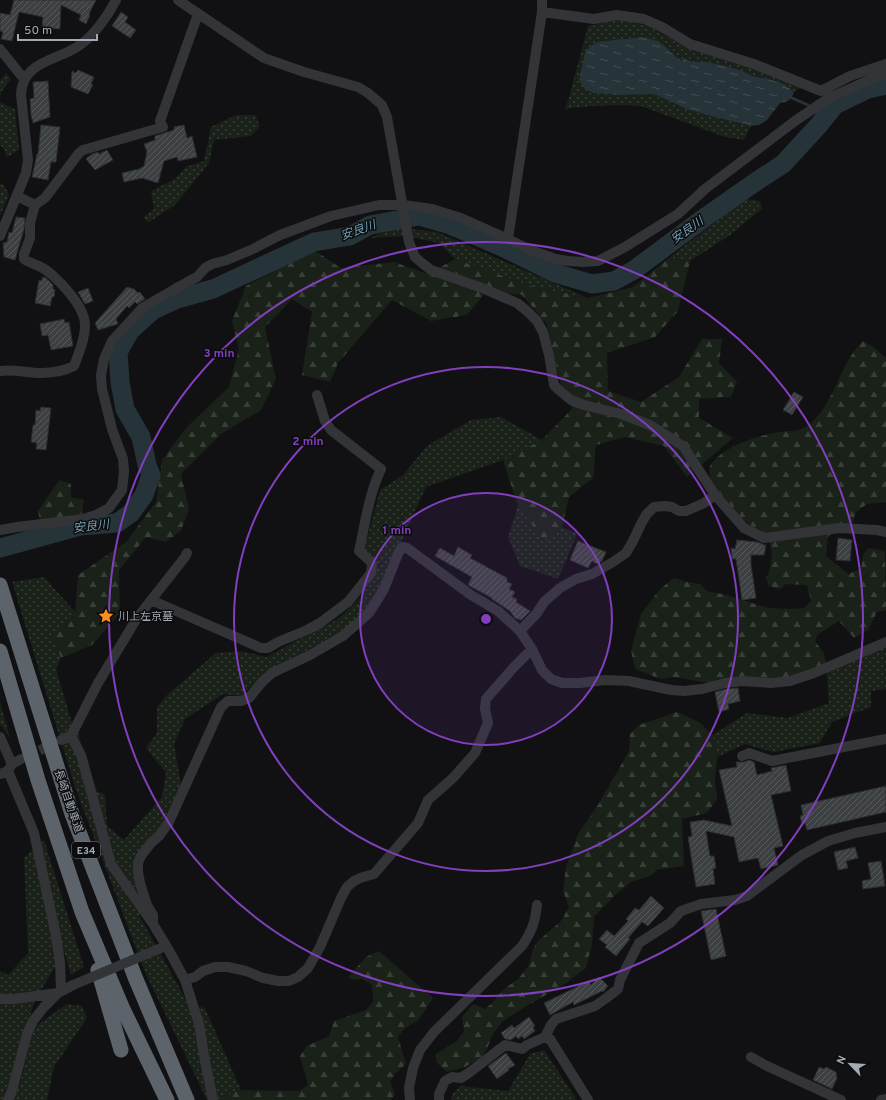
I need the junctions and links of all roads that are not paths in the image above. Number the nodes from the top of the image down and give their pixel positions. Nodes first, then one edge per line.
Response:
1 (116, 0) edge
2 (178, 0) edge
3 (542, 0) edge
4 (542, 12) junction
5 (198, 14) junction
6 (0, 49) edge
7 (886, 64) edge
8 (886, 74) edge
9 (24, 79) junction
10 (17, 196) junction
11 (35, 205) junction
12 (403, 205) junction
13 (0, 236) edge
14 (508, 239) junction
15 (0, 371) edge
16 (317, 395) dead end
17 (715, 494) junction
18 (0, 530) edge
19 (886, 532) edge
20 (187, 553) dead end
21 (1, 589) edge
22 (151, 600) junction
23 (520, 630) junction
24 (886, 642) edge
25 (532, 649) junction
26 (0, 651) edge
27 (71, 736) junction
28 (0, 737) edge
29 (886, 739) edge
30 (60, 740) tunnel mouth
31 (742, 756) dead end
32 (10, 767) edge
33 (886, 827) edge
34 (537, 905) dead end
35 (82, 912) junction
36 (152, 924) junction
37 (164, 948) junction
38 (184, 980) junction
39 (59, 992) junction
40 (0, 999) edge
41 (545, 1037) junction
42 (121, 1050) dead end
43 (167, 1052) junction
44 (751, 1057) dead end
45 (886, 1099) edge
46 (8, 1100) edge
47 (167, 1100) edge
48 (188, 1100) edge
49 (193, 1100) edge
50 (213, 1100) edge
51 (410, 1100) edge
52 (439, 1100) edge
53 (588, 1100) edge
54 (841, 1100) edge
55 (881, 1100) edge

1 - 9 street
2 - 5 street
3 - 4 street
4 - 7 street
4 - 14 street
5 - 11 street
5 - 12 street
6 - 9 street
8 - 14 street
9 - 10 street
10 - 11 street
10 - 13 street
11 - 15 street
12 - 14 street
12 - 17 street
12 - 18 street
16 - 22 street
17 - 19 street
17 - 23 street
20 - 22 street
21 - 43 highway, 長崎自動車道 / E34
22 - 27 street
23 - 25 street
23 - 36 street
24 - 25 street
25 - 38 street
26 - 35 highway, 長崎自動車道 / E34
27 - 30 street
27 - 36 street
28 - 32 street
29 - 31 street
32 - 39 street
33 - 41 street
34 - 51 street
35 - 42 highway
35 - 47 highway, 長崎自動車道 / E34
36 - 37 street
37 - 38 street
37 - 39 street, bridge
38 - 50 street
39 - 40 street
39 - 46 street
41 - 52 street
41 - 53 street
43 - 48 highway, 長崎自動車道 / E34
43 - 49 highway
44 - 54 street
45 - 55 street

